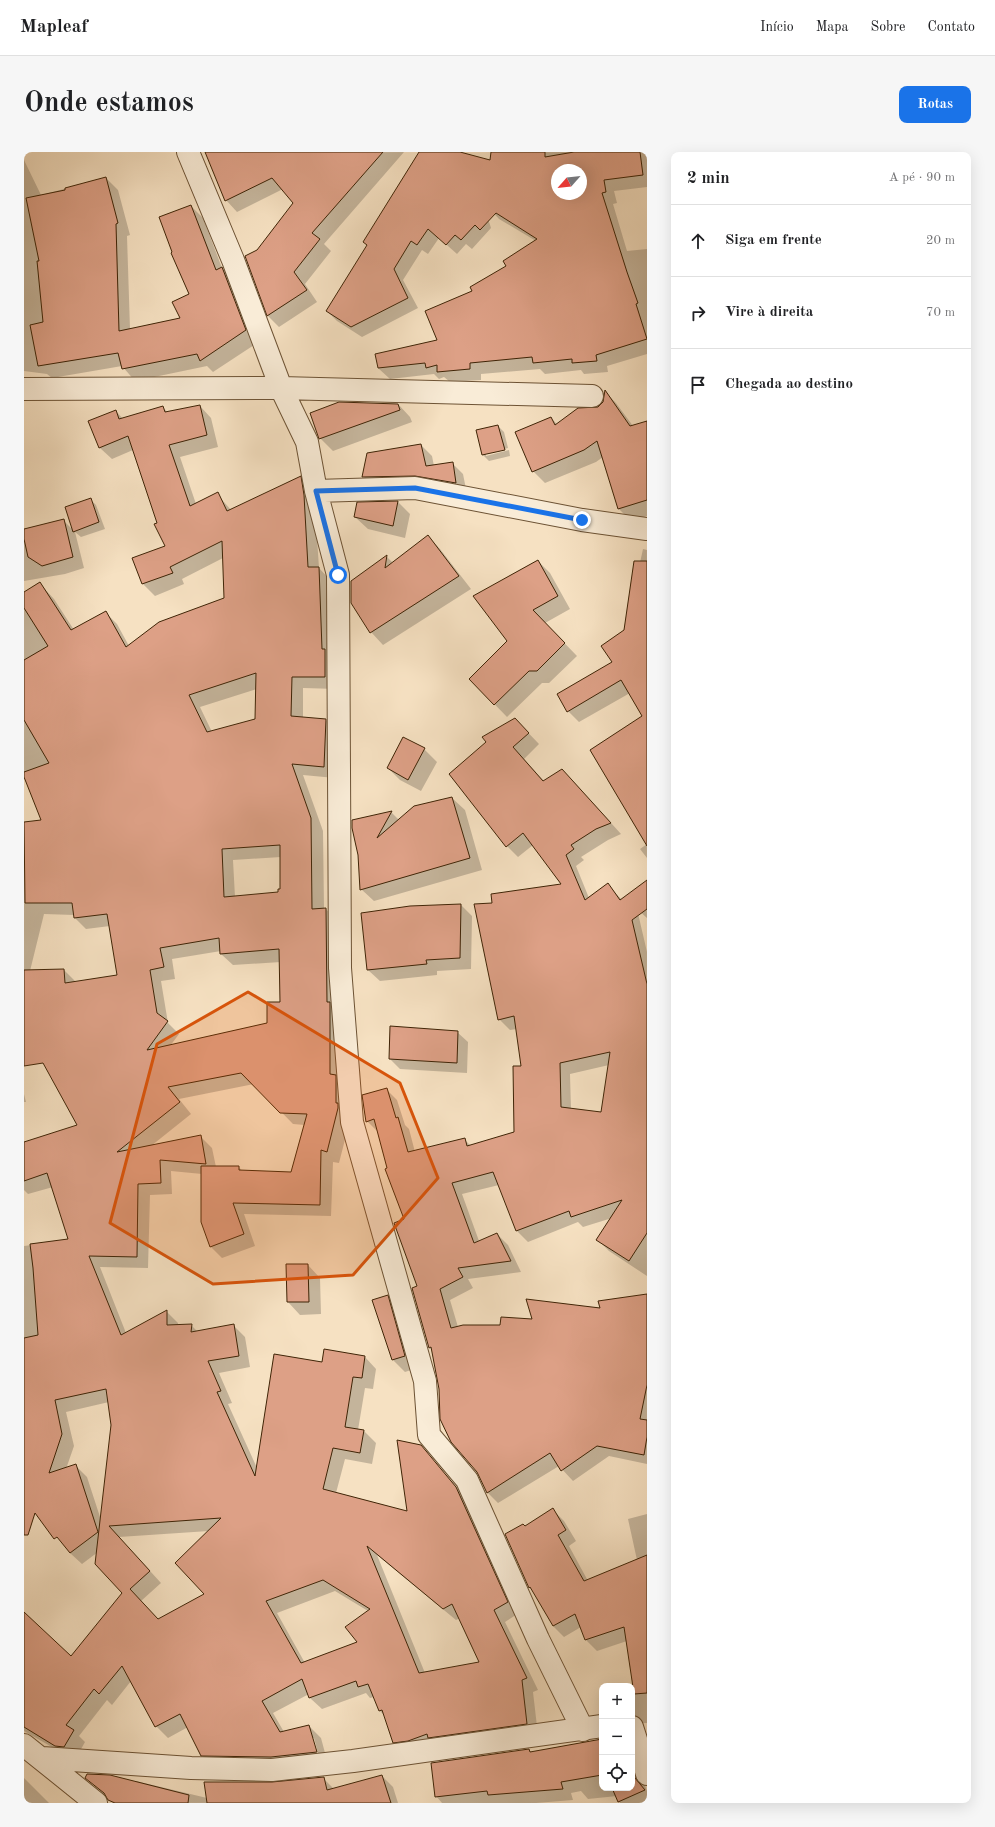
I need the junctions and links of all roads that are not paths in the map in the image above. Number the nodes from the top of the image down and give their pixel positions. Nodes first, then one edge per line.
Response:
1 (188, 152) edge
2 (281, 388) junction
3 (24, 389) edge
4 (592, 396) dead end
5 (316, 491) junction
6 (647, 529) edge
7 (635, 1721) edge
8 (647, 1721) edge
9 (593, 1728) edge
10 (635, 1736) edge
11 (24, 1745) edge
12 (42, 1758) junction
13 (647, 1774) edge
14 (96, 1803) edge

1 - 2 street
2 - 3 street
2 - 4 street
2 - 5 street
5 - 6 street
5 - 9 street
7 - 8 street
9 - 12 street
10 - 13 street
11 - 12 street
12 - 14 street

